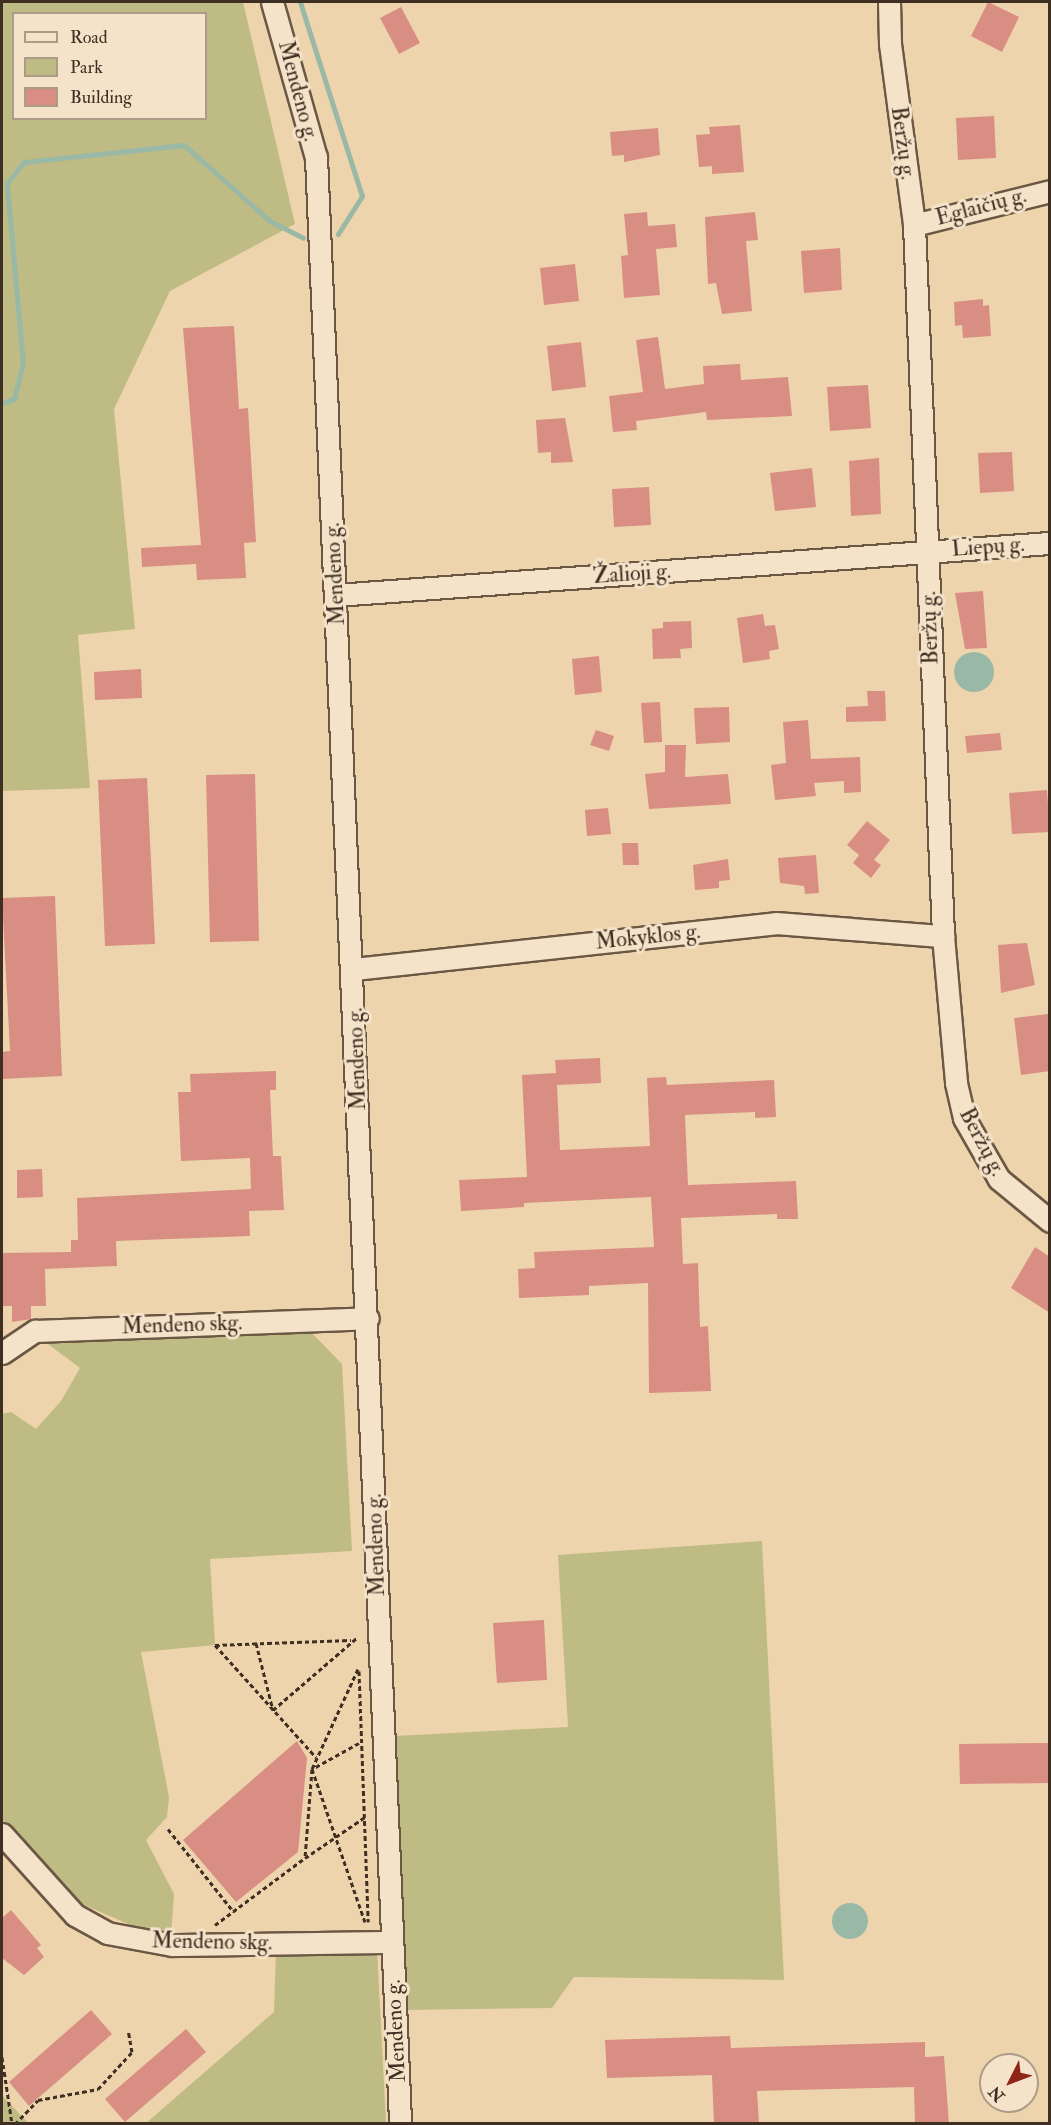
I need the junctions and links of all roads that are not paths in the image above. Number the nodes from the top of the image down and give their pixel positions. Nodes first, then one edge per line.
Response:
1 (272, 2) edge
2 (889, 2) edge
3 (1050, 191) edge
4 (914, 225) junction
5 (1050, 543) edge
6 (927, 552) junction
7 (336, 595) junction
8 (943, 936) junction
9 (354, 969) junction
10 (1050, 1221) edge
11 (368, 1318) junction
12 (2, 1353) edge
13 (2, 1834) edge
14 (391, 1942) junction
15 (400, 2124) edge

1 - 7 street, Mendeno g.
2 - 4 street, Beržų g.
3 - 4 street, Eglaičių g.
4 - 6 street, Beržų g.
5 - 6 street, Liepų g.
6 - 7 street, Žalioji g.
6 - 8 street, Beržų g.
7 - 9 street, Mendeno g.
8 - 9 street, Mokyklos g.
8 - 10 street, Beržų g.
9 - 11 street, Mendeno g.
11 - 12 street, Mendeno skg.
11 - 14 street, Mendeno g.
13 - 14 street, Mendeno skg.
14 - 15 street, Mendeno g.

